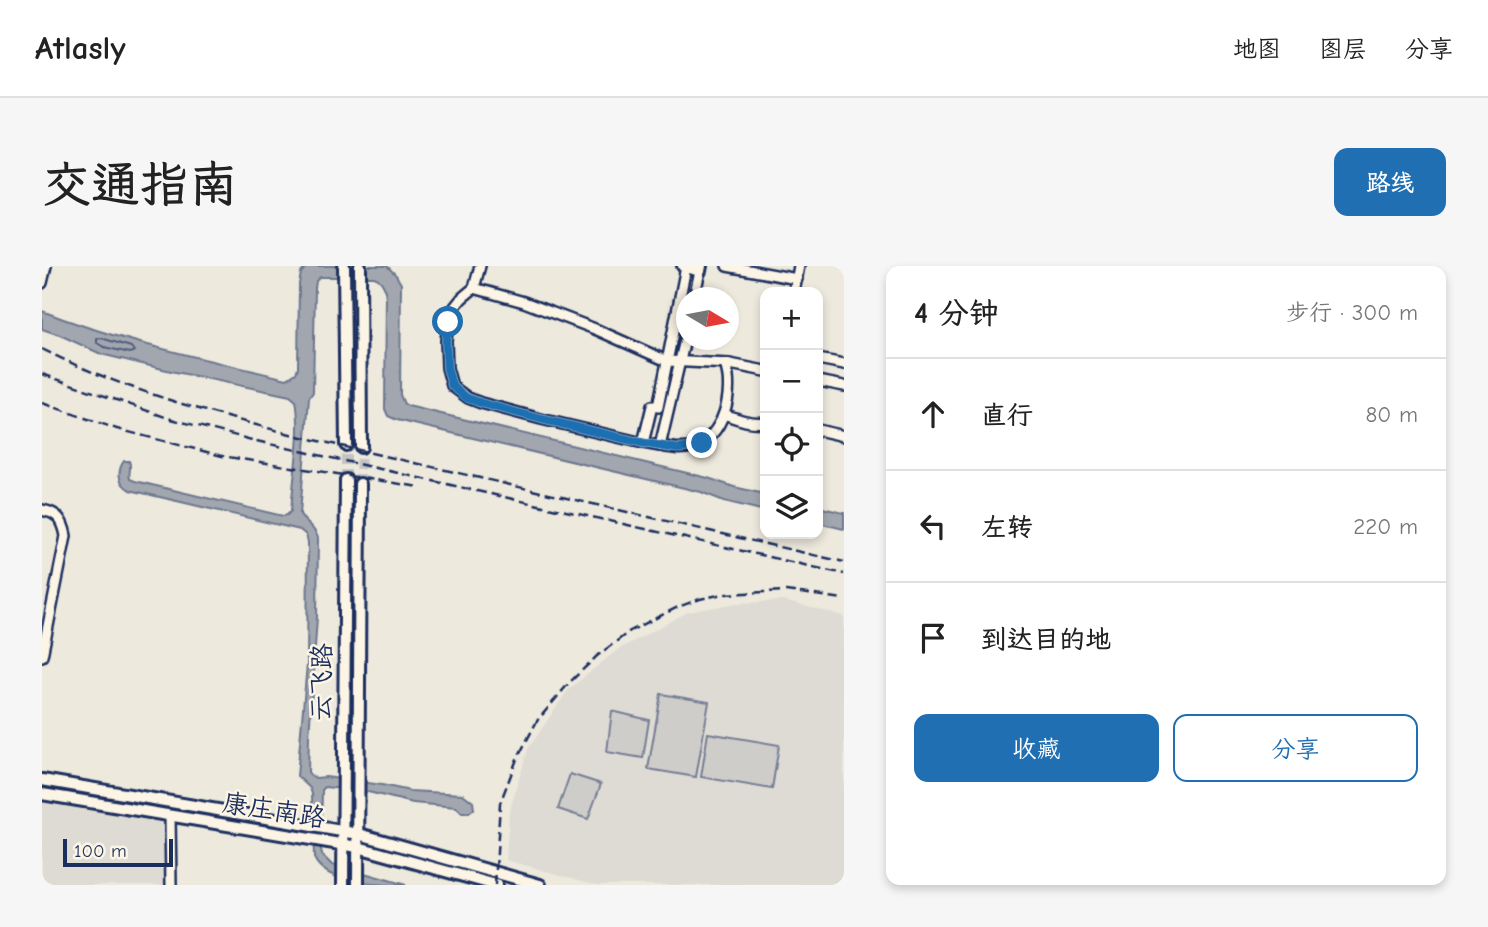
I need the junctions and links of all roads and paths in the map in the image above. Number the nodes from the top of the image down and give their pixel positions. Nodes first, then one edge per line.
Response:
1 (46, 266) edge
2 (344, 266) edge
3 (360, 266) edge
4 (480, 266) edge
5 (685, 266) edge
6 (727, 266) edge
7 (799, 266) edge
8 (700, 269) edge
9 (797, 279) junction
10 (42, 282) edge
11 (696, 287) edge
12 (795, 287) edge
13 (474, 288) junction
14 (682, 350) edge
15 (823, 360) edge
16 (667, 361) junction
17 (679, 363) junction
18 (725, 364) junction
19 (844, 364) edge
20 (760, 370) edge
21 (823, 382) edge
22 (844, 386) edge
23 (724, 414) junction
24 (760, 422) edge
25 (823, 431) edge
26 (844, 436) edge
27 (643, 443) junction
28 (346, 445) tunnel mouth
29 (660, 446) junction
30 (361, 447) tunnel mouth
31 (346, 480) tunnel mouth
32 (360, 484) tunnel mouth
33 (42, 510) edge
34 (42, 656) edge
35 (42, 780) edge
36 (42, 794) edge
37 (170, 816) junction
38 (343, 831) junction
39 (359, 834) junction
40 (343, 845) junction
41 (358, 847) junction
42 (343, 880) edge
43 (358, 881) edge
44 (171, 885) edge
45 (495, 885) edge
46 (540, 885) edge

1 - 10 street
2 - 28 main road
3 - 30 main road
4 - 13 street
5 - 8 main road
5 - 16 street
6 - 9 street
7 - 9 street
8 - 11 street
9 - 12 street
13 - 16 street
13 - 27 street
14 - 17 street
15 - 19 street
16 - 17 street
16 - 27 street
17 - 18 street
17 - 29 street
18 - 20 street
18 - 23 street
21 - 22 street
23 - 24 street
23 - 29 street
25 - 26 street
27 - 29 street
31 - 38 main road, 云飞路
32 - 39 main road, 云飞路
33 - 34 street
35 - 38 main road, 康庄南路
36 - 37 main road, 康庄南路
37 - 40 main road, 康庄南路
37 - 44 street
38 - 39 main road, 康庄南路
38 - 40 main road, 云飞路
39 - 41 main road, 云飞路
39 - 46 main road, 康庄南路
40 - 41 main road, 康庄南路
40 - 42 main road, 云飞路
41 - 43 main road, 云飞路
41 - 45 main road, 康庄南路

